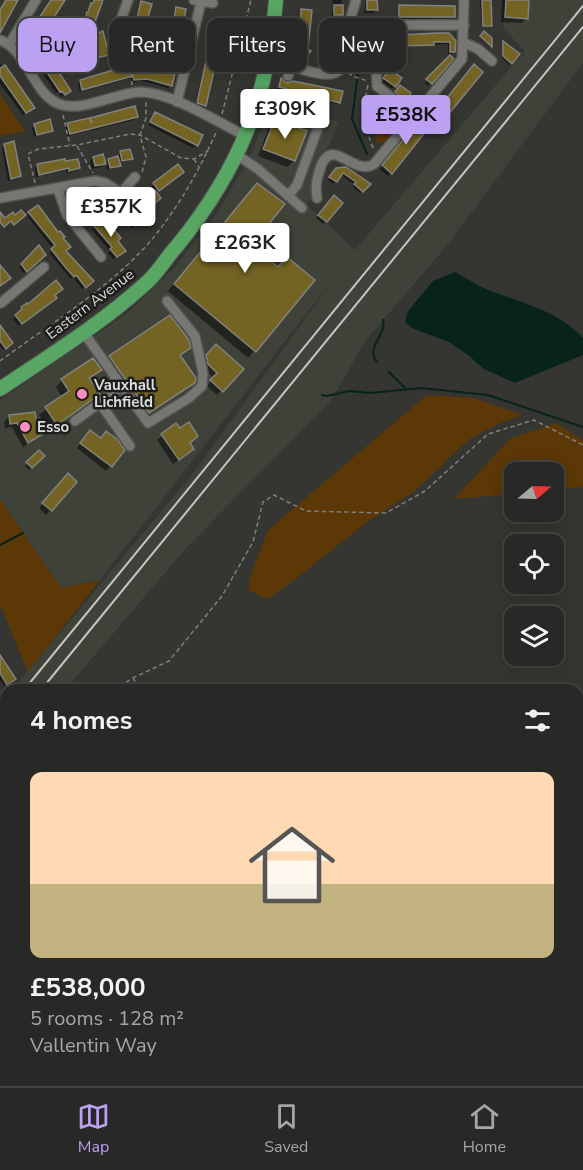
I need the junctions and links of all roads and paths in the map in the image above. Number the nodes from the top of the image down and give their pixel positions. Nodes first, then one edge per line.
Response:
1 (36, 0) edge
2 (128, 0) edge
3 (251, 0) edge
4 (276, 0) edge
5 (356, 0) edge
6 (464, 0) edge
7 (198, 1) edge
8 (213, 3) dead end
9 (120, 18) edge
10 (406, 25) edge
11 (464, 25) junction
12 (0, 40) edge
13 (463, 42) junction
14 (10, 44) junction
15 (492, 61) dead end
16 (307, 70) edge
17 (132, 72) edge
18 (289, 72) edge
19 (376, 72) edge
20 (288, 76) dead end
21 (355, 77) dead end
22 (365, 79) dead end
23 (369, 81) dead end
24 (129, 93) junction
25 (146, 93) junction
26 (177, 102) junction
27 (63, 105) junction
28 (290, 114) dead end
29 (414, 116) junction
30 (220, 123) junction
31 (406, 125) junction
32 (365, 126) junction
33 (140, 135) junction
34 (246, 136) junction
35 (77, 145) junction
36 (70, 146) junction
37 (208, 151) junction
38 (237, 155) junction
39 (194, 159) junction
40 (379, 159) junction
41 (200, 168) junction
42 (135, 177) joint
43 (95, 181) junction
44 (58, 189) junction
45 (36, 192) junction
46 (288, 196) junction
47 (0, 198) edge
48 (317, 198) dead end
49 (302, 208) dead end
50 (95, 254) dead end
51 (44, 267) dead end
52 (167, 301) dead end
53 (2, 304) edge
54 (84, 333) junction
55 (0, 361) edge
56 (121, 387) junction
57 (0, 389) edge
58 (100, 403) junction
59 (75, 421) dead end
60 (583, 445) edge
61 (130, 446) dead end
62 (133, 678) junction
63 (123, 684) edge
64 (136, 684) edge

1 - 14 street
2 - 9 street
3 - 30 path
4 - 34 highway, Eastern Avenue
5 - 16 street
6 - 11 street
7 - 8 street
7 - 26 street
10 - 11 street
11 - 13 street
12 - 14 street
13 - 15 street
13 - 29 street
14 - 27 street
17 - 24 path
18 - 20 street
19 - 29 street
21 - 22 path
23 - 32 path
24 - 25 street
24 - 27 street
25 - 26 street
25 - 33 path
26 - 30 street
27 - 36 path
28 - 46 street
29 - 31 street
30 - 34 street
30 - 37 path
31 - 32 path
31 - 40 street
32 - 40 path
33 - 35 path
33 - 39 path
33 - 42 path
34 - 38 highway, Eastern Avenue
35 - 36 path
35 - 43 path
36 - 45 path
37 - 39 path
37 - 41 path
38 - 46 street
38 - 54 highway, Eastern Avenue
39 - 41 path
40 - 48 street
41 - 55 path
42 - 43 street
43 - 44 street
44 - 45 street
44 - 50 street
45 - 47 street
46 - 49 street
51 - 53 street
52 - 56 street
54 - 56 street
54 - 57 highway, Eastern Avenue
56 - 58 street
58 - 59 street
58 - 61 street
60 - 62 path
62 - 63 path
62 - 64 path

